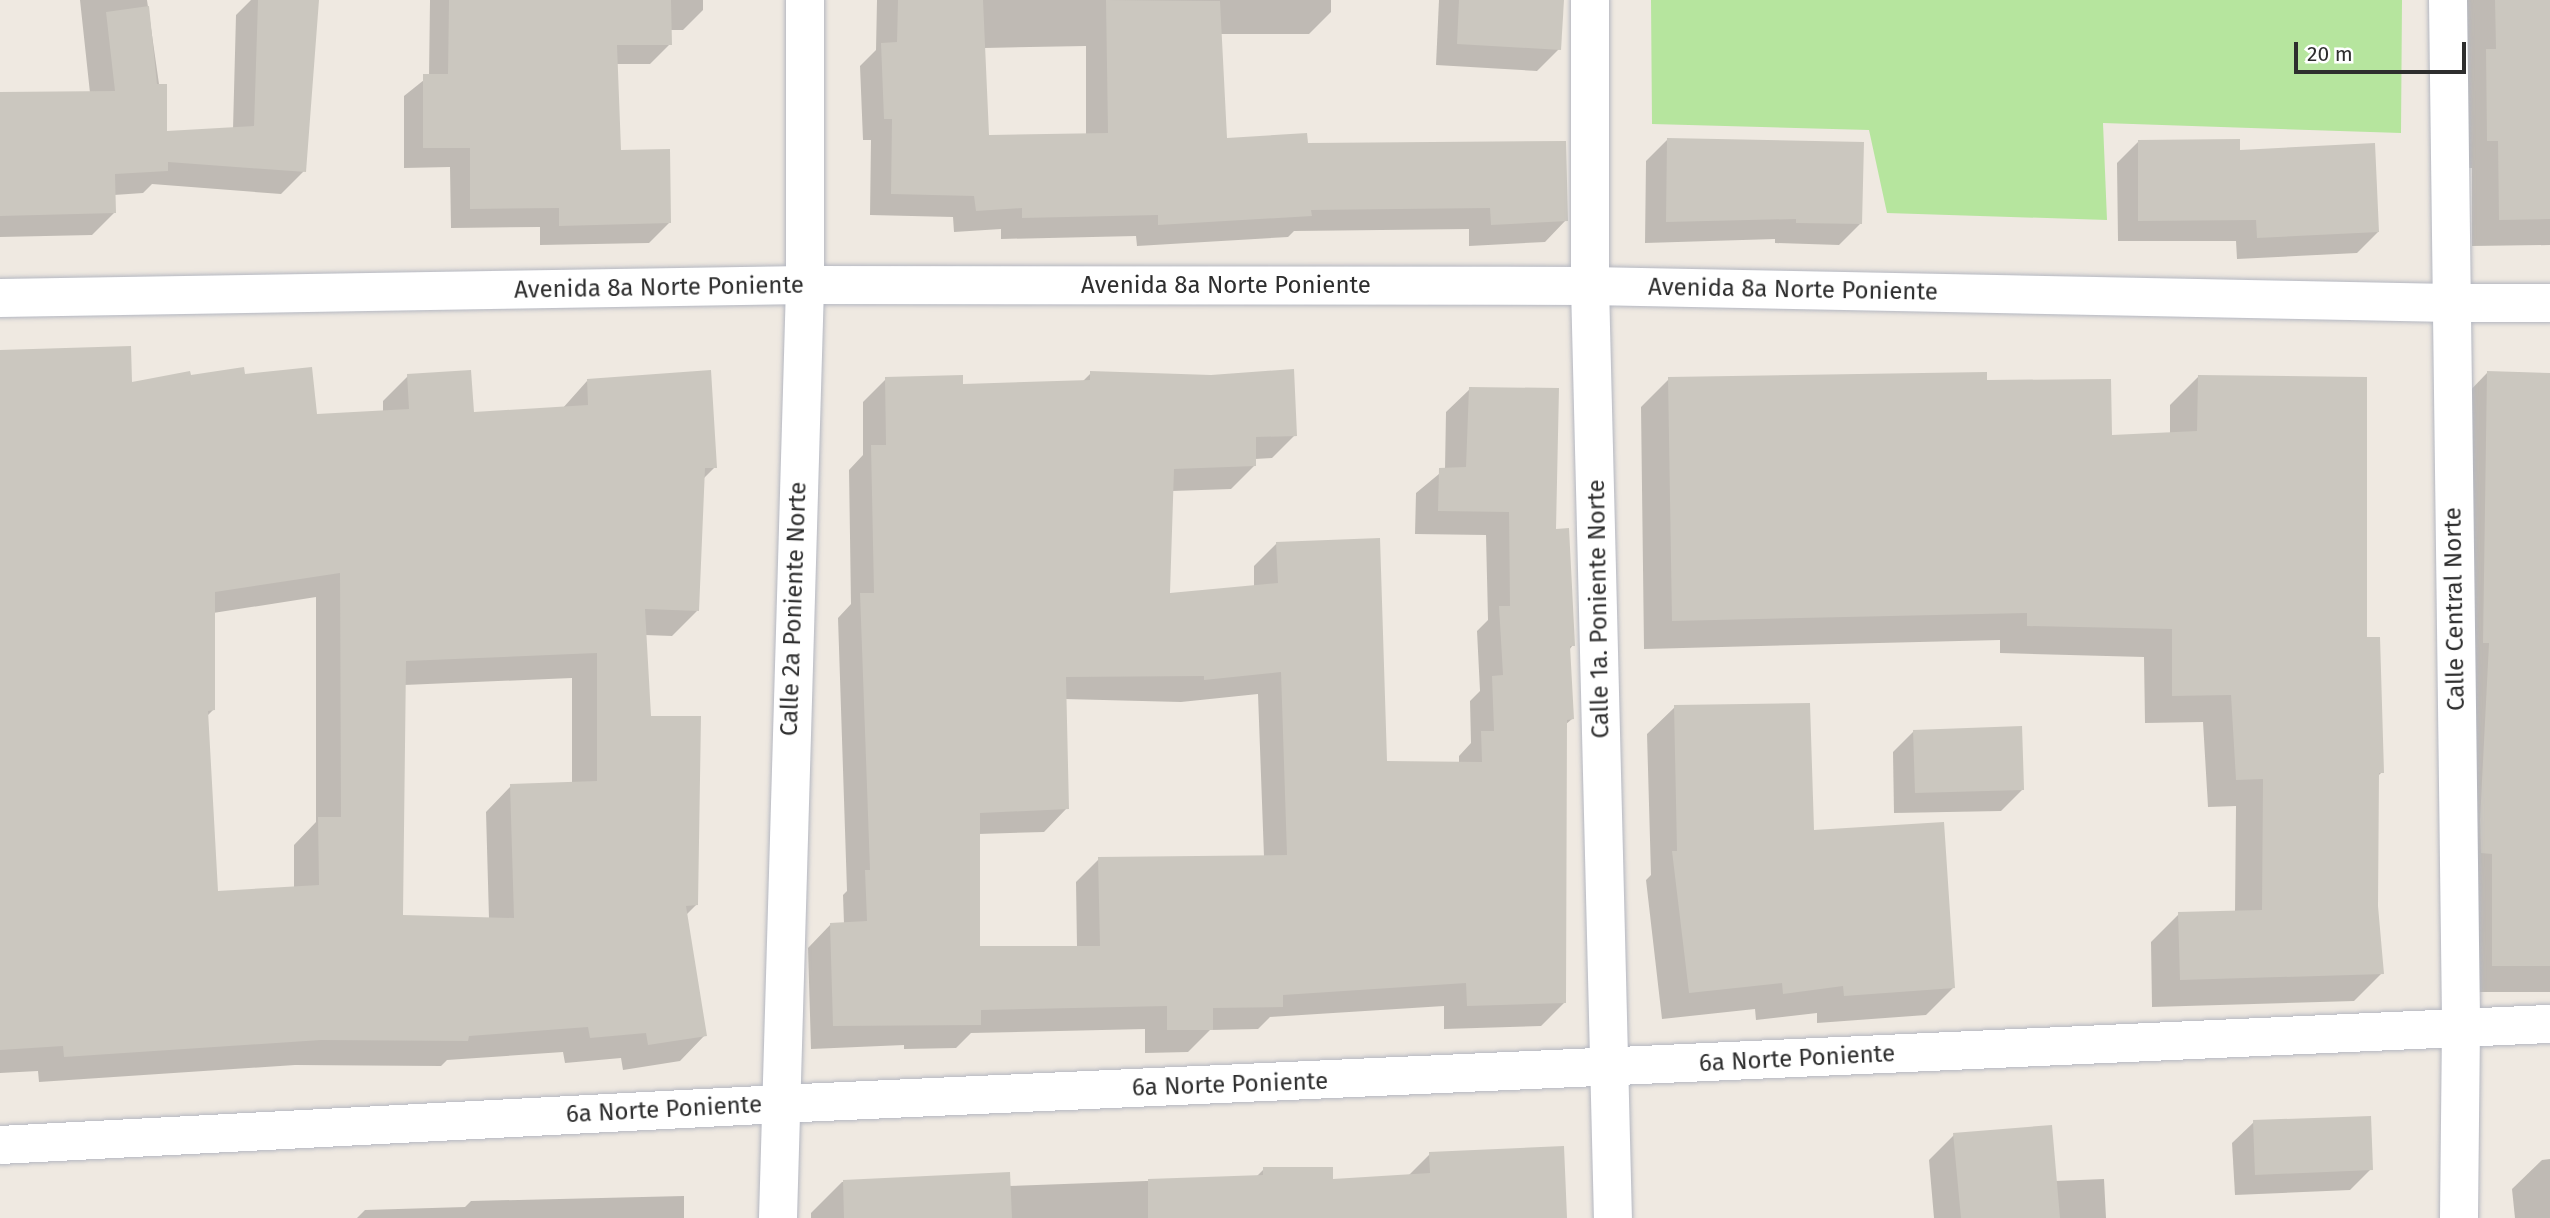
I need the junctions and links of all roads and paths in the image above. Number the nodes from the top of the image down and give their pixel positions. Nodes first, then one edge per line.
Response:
1 (805, 0) edge
2 (1590, 0) edge
3 (2448, 0) edge
4 (805, 285) junction
5 (1590, 286) junction
6 (0, 298) edge
7 (2451, 303) junction
8 (2550, 303) edge
9 (2550, 1024) edge
10 (2461, 1026) junction
11 (1611, 1068) junction
12 (779, 1104) junction
13 (0, 1145) edge
14 (778, 1218) edge
15 (1613, 1218) edge
16 (2459, 1218) edge

1 - 4 street, Calle 2a Poniente Norte
2 - 5 street, Calle 1a. Poniente Norte
3 - 7 street, Calle Central Norte
4 - 5 street, Avenida 8a Norte Poniente
4 - 6 street, Avenida 8a Norte Poniente
4 - 12 street, Calle 2a Poniente Norte
5 - 7 street, Avenida 8a Norte Poniente
5 - 11 street, Calle 1a. Poniente Norte
7 - 8 street, Avenida 8a Norte Poniente
7 - 10 street, Calle Central Norte
9 - 10 street, 6a Norte Poniente
10 - 11 street, 6a Norte Poniente
10 - 16 street, Calle Central Norte
11 - 12 street, 6a Norte Poniente
11 - 15 street, Calle 1a. Poniente Norte
12 - 13 street, 6a Norte Poniente
12 - 14 street, Calle 2a Poniente Norte

